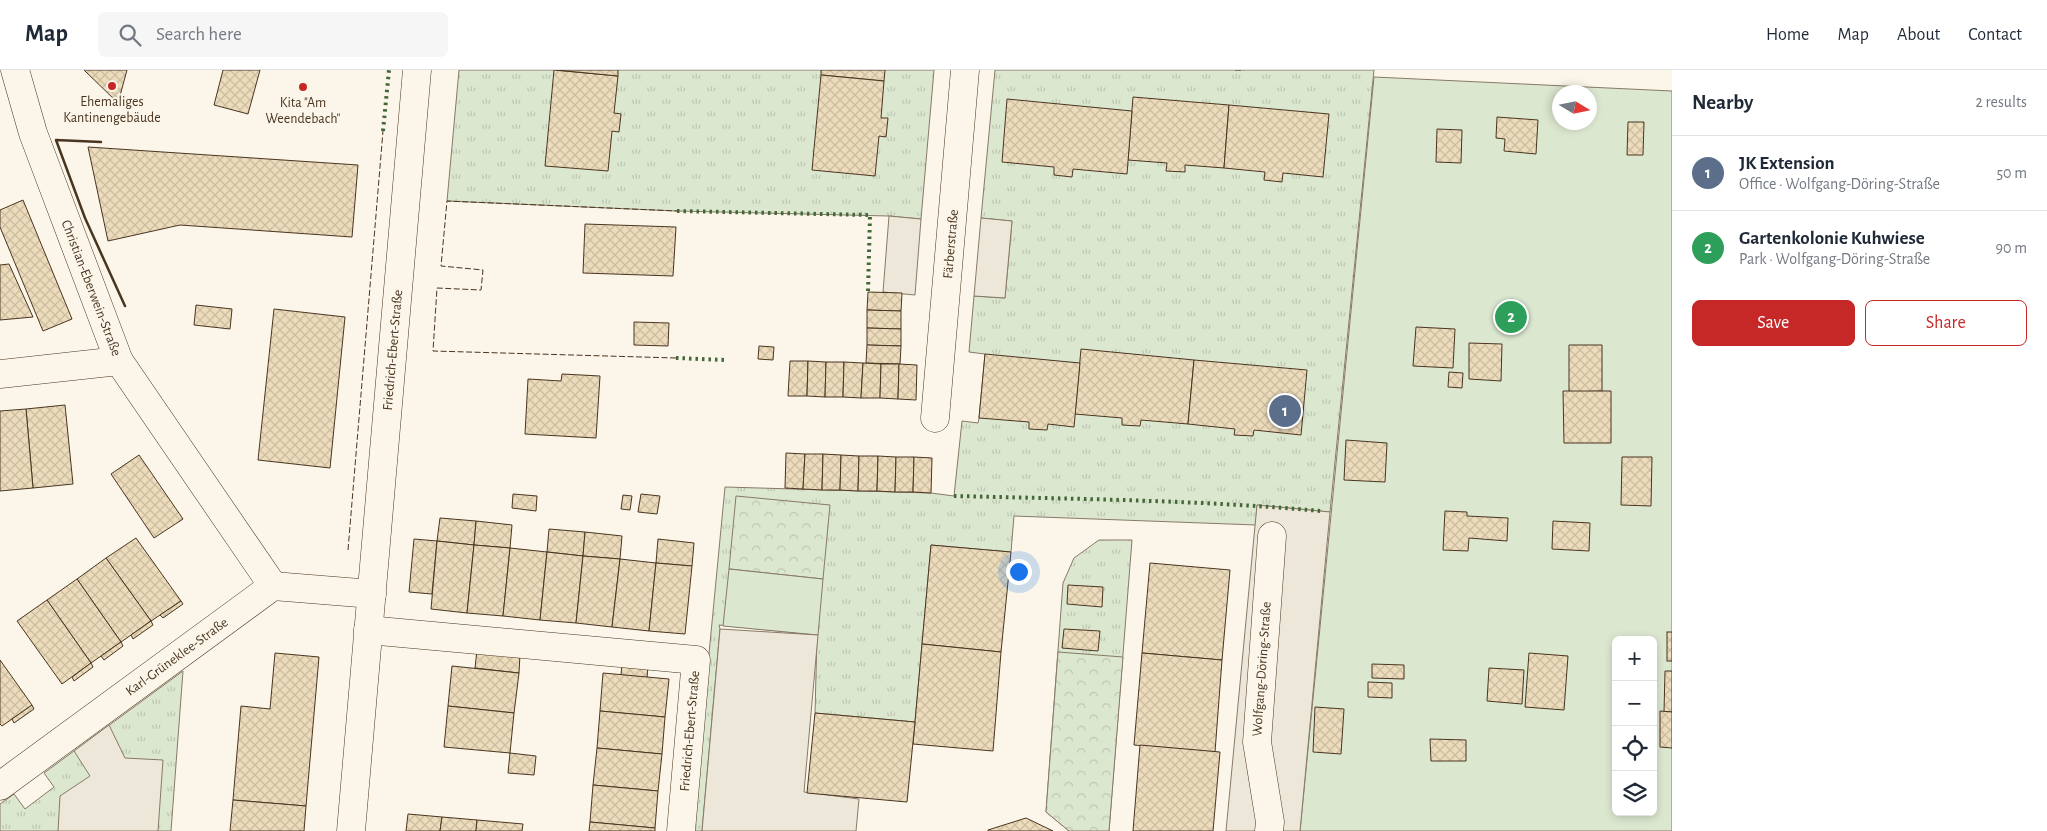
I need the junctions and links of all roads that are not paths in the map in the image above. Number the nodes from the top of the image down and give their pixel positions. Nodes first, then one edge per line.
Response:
1 (16, 70) edge
2 (417, 70) edge
3 (966, 70) edge
4 (119, 361) junction
5 (0, 374) edge
6 (935, 418) dead end
7 (1272, 536) dead end
8 (273, 586) junction
9 (372, 594) junction
10 (368, 630) junction
11 (0, 786) edge
12 (351, 831) edge
13 (681, 831) edge
14 (1269, 831) edge

1 - 4 street, Christian-Eberwein-Straße
2 - 9 street, Friedrich-Ebert-Straße
3 - 6 street, Färberstraße
4 - 5 street
4 - 8 street, Christian-Eberwein-Straße
7 - 14 street, Wolfgang-Döring-Straße
8 - 9 street
8 - 11 street, Karl-Grüneklee-Straße
9 - 10 street, Friedrich-Ebert-Straße
10 - 12 street, Friedrich-Ebert-Straße
10 - 13 street, Friedrich-Ebert-Straße

